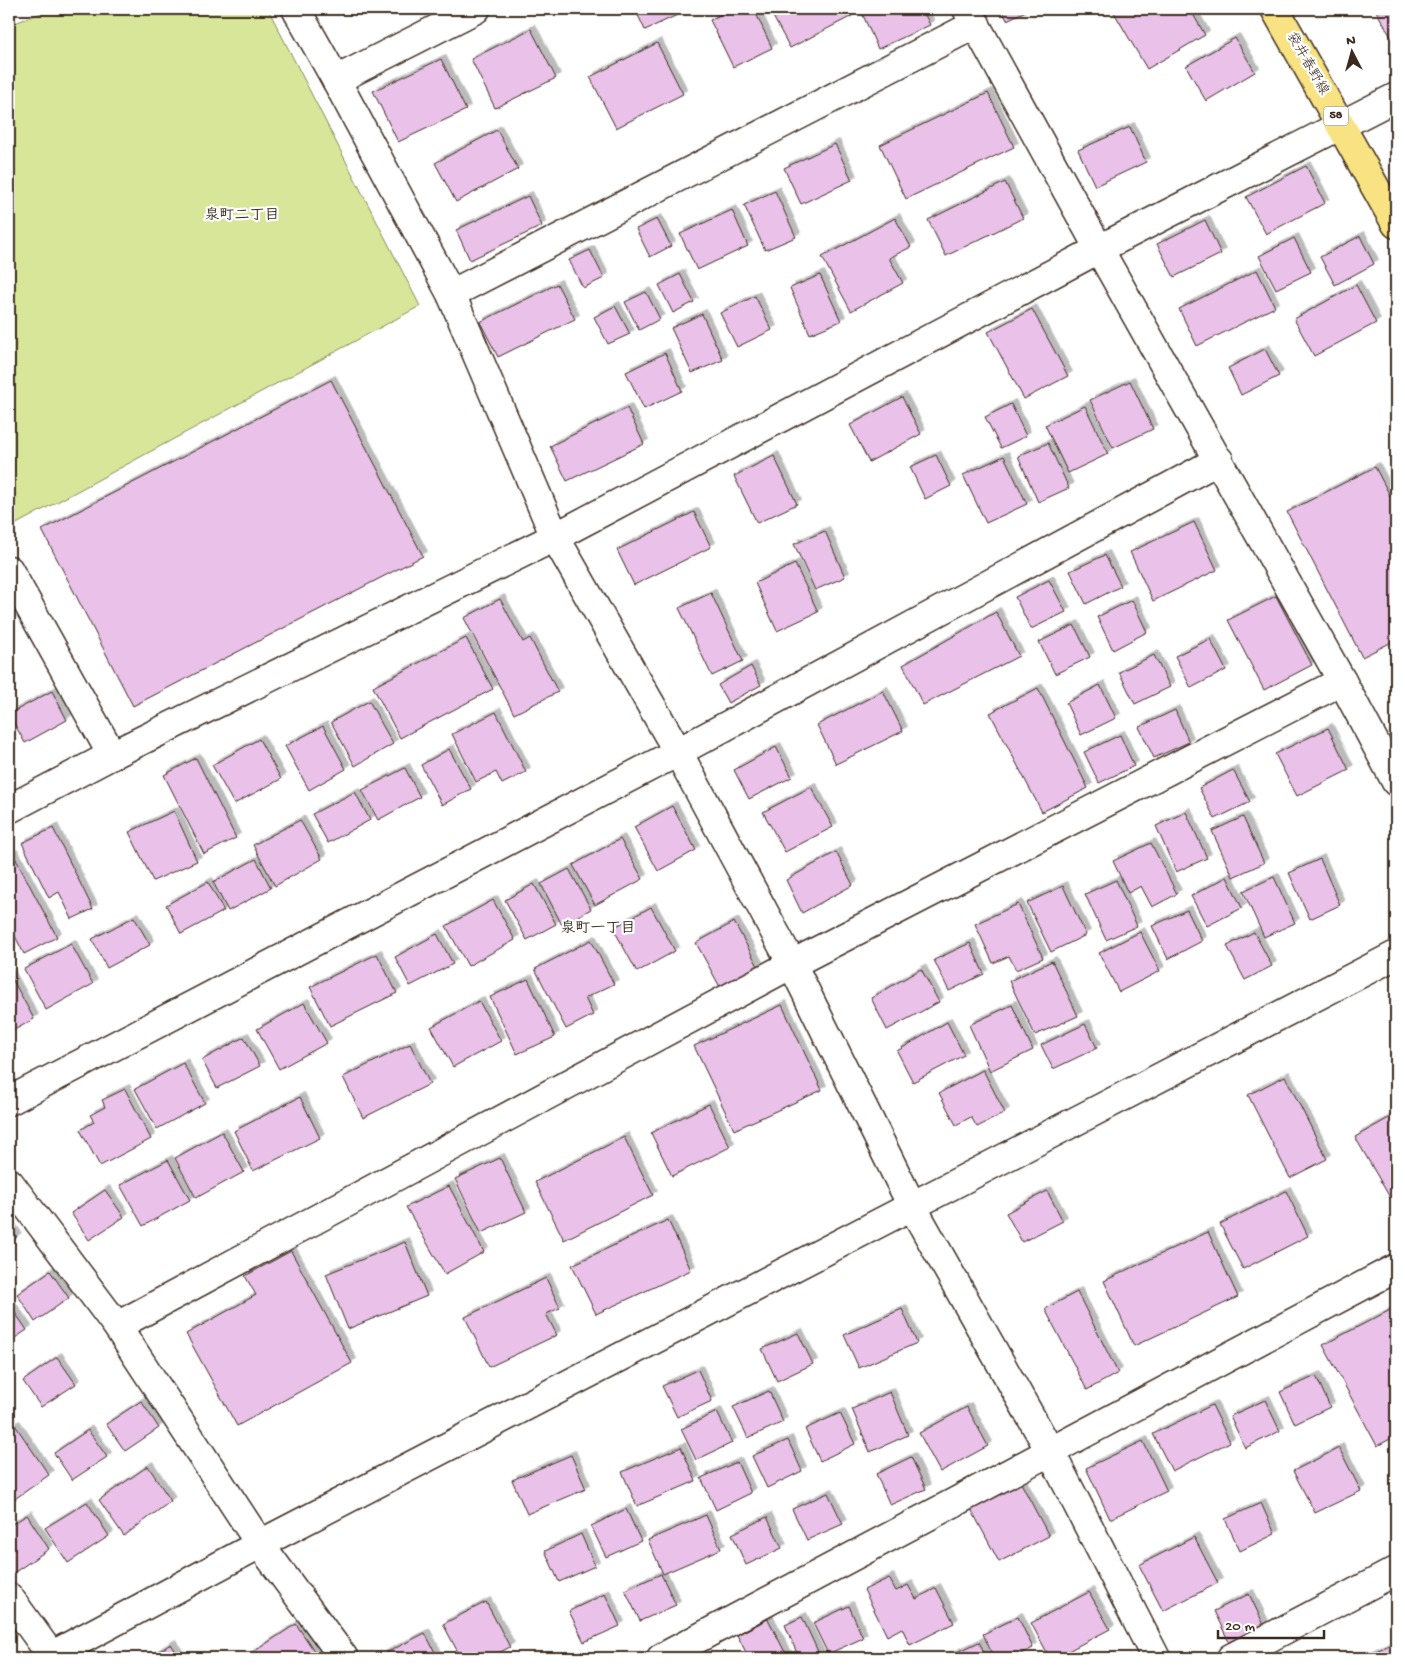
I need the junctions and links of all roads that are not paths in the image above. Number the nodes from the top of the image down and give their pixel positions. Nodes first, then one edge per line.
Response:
1 (296, 9) edge
2 (476, 9) edge
3 (1275, 9) edge
4 (971, 17) edge
5 (336, 80) junction
6 (1396, 97) edge
7 (1342, 126) junction
8 (1396, 224) edge
9 (1099, 249) junction
10 (451, 294) junction
11 (1219, 460) junction
12 (555, 537) junction
13 (9, 570) edge
14 (1342, 681) junction
15 (678, 752) junction
16 (112, 755) junction
17 (1396, 782) edge
18 (9, 809) edge
19 (1396, 954) edge
20 (792, 964) junction
21 (9, 1101) edge
22 (9, 1182) edge
23 (912, 1206) junction
24 (1396, 1268) edge
25 (117, 1326) junction
26 (1050, 1451) junction
27 (260, 1544) junction
28 (1396, 1571) edge
29 (9, 1597) edge
30 (51, 1658) edge
31 (344, 1658) edge
32 (661, 1658) edge
33 (1156, 1658) edge
34 (1231, 1658) edge

1 - 5 street
2 - 5 street
3 - 7 main road, 袋井春野線 / 58
4 - 9 street
4 - 10 street
5 - 10 street
6 - 7 street
7 - 8 main road, 袋井春野線 / 58
7 - 9 street
9 - 11 street
9 - 12 street
10 - 12 street
11 - 14 street
11 - 15 street
12 - 15 street
12 - 16 street
13 - 16 street
14 - 17 street
14 - 20 street
15 - 20 street
15 - 21 street
16 - 18 street
19 - 23 street
20 - 23 street
20 - 25 street
22 - 25 street
23 - 26 street
23 - 27 street
24 - 26 street
25 - 27 street
26 - 32 street
26 - 33 street
27 - 30 street
27 - 31 street
28 - 34 street
29 - 30 street

